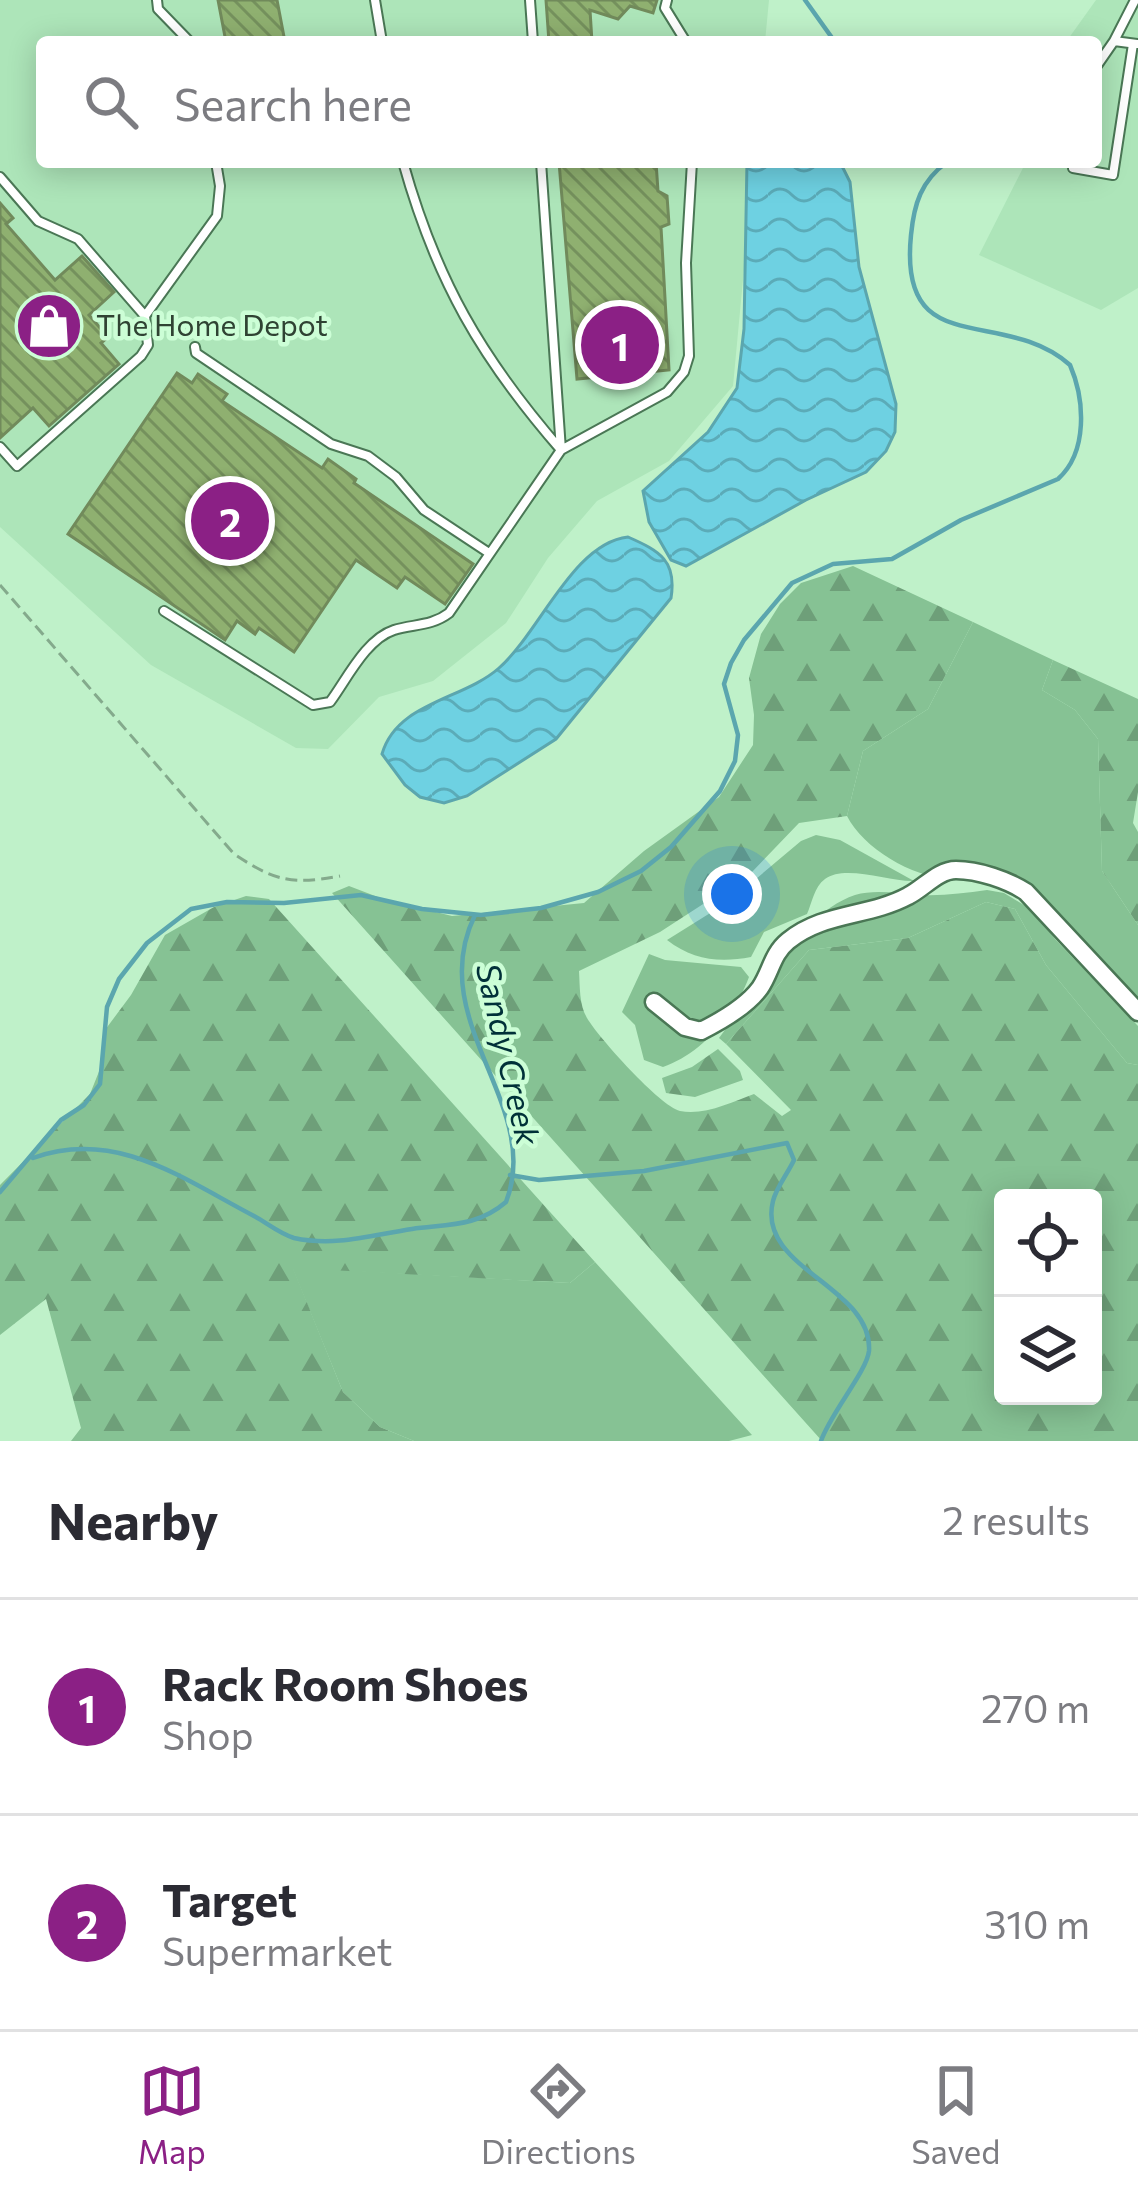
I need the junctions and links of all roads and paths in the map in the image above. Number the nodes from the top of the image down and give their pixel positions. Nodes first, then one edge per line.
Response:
1 (157, 0) edge
2 (375, 0) edge
3 (530, 0) edge
4 (667, 0) edge
5 (1135, 0) edge
6 (184, 36) edge
7 (381, 36) edge
8 (533, 36) edge
9 (682, 36) edge
10 (1114, 41) junction
11 (1135, 44) edge
12 (1102, 58) edge
13 (217, 168) edge
14 (405, 168) edge
15 (541, 168) edge
16 (692, 168) edge
17 (1072, 168) edge
18 (0, 177) edge
19 (145, 316) junction
20 (195, 347) dead end
21 (0, 447) edge
22 (561, 450) junction
23 (489, 553) junction
24 (0, 584) edge
25 (164, 611) dead end
26 (340, 876) dead end
27 (654, 1002) dead end
28 (1138, 1012) edge

1 - 6 lane
2 - 7 lane
3 - 8 lane
4 - 9 lane
5 - 10 lane
10 - 11 lane
10 - 12 lane
11 - 17 lane
13 - 19 lane
14 - 22 lane
15 - 22 lane
16 - 22 lane
18 - 19 lane
19 - 21 lane
20 - 23 lane
22 - 23 lane
23 - 25 lane
24 - 26 path
27 - 28 street

